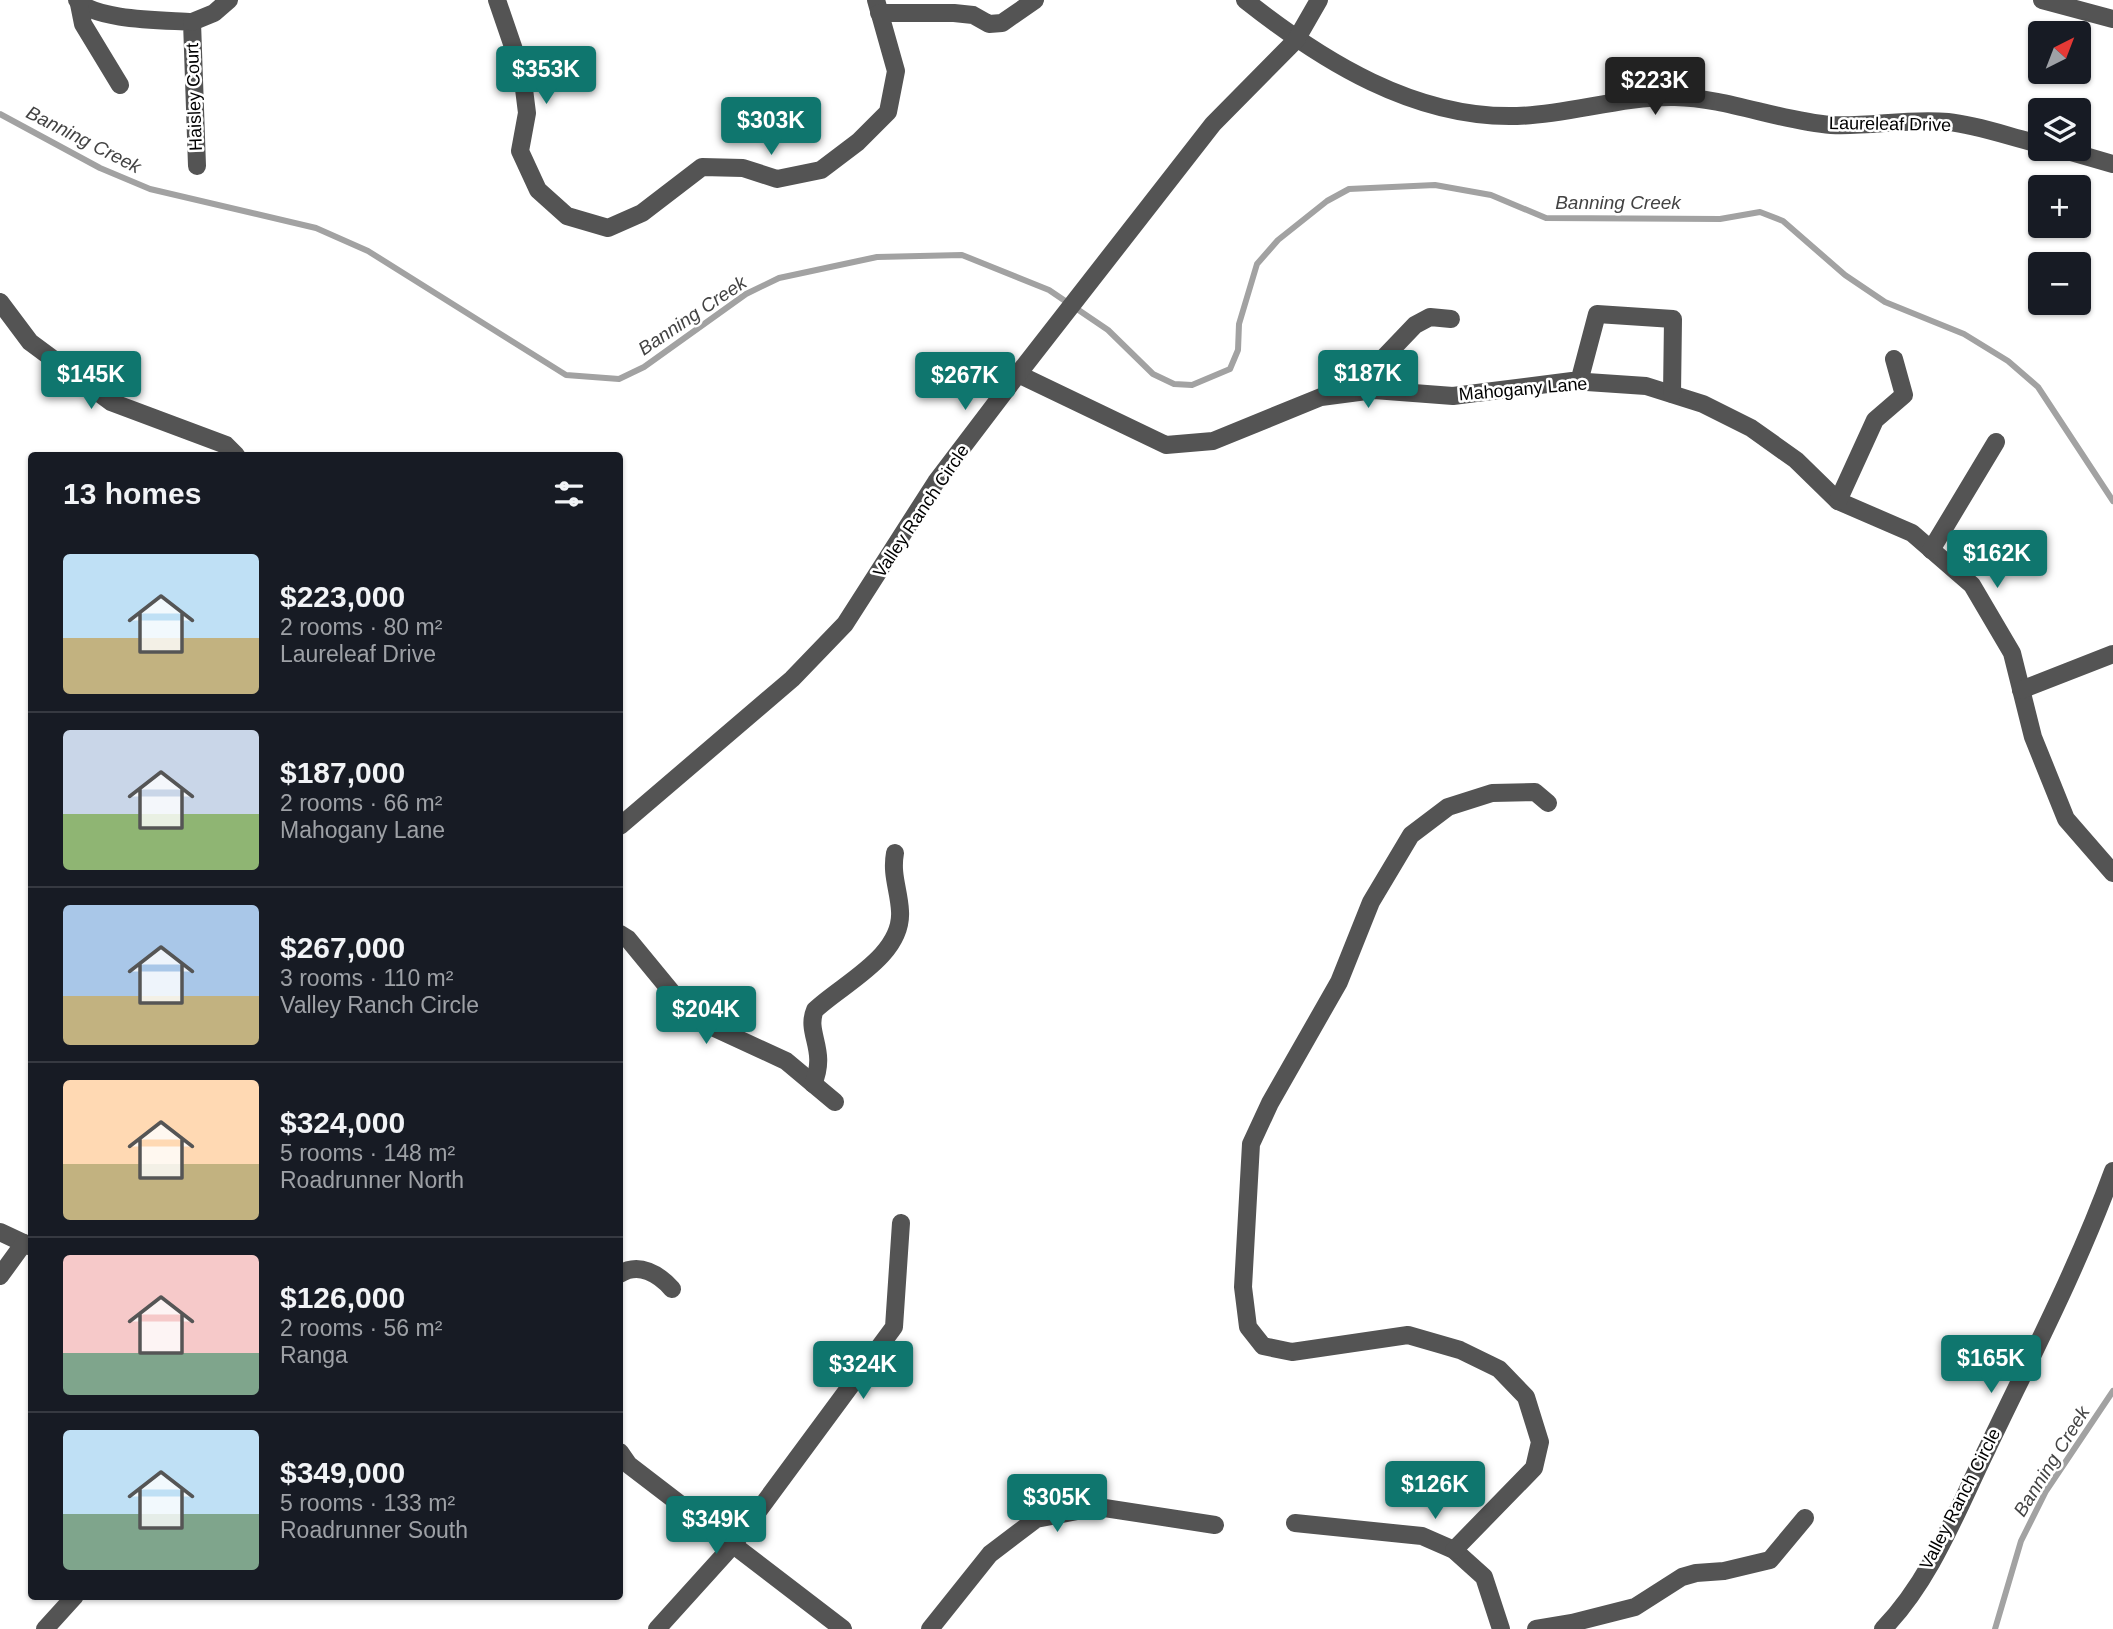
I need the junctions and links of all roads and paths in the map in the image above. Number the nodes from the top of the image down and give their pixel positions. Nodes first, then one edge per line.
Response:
1 (229, 0) edge
2 (497, 0) edge
3 (1035, 0) edge
4 (1245, 0) edge
5 (1319, 0) edge
6 (2042, 0) edge
7 (78, 2) edge
8 (878, 6) edge
9 (2113, 19) edge
10 (192, 22) junction
11 (1296, 40) junction
12 (120, 85) dead end
13 (2028, 141) edge
14 (2091, 158) edge
15 (2113, 164) edge
16 (197, 166) dead end
17 (0, 302) edge
18 (1451, 319) dead end
19 (1895, 359) dead end
20 (1018, 374) junction
21 (1579, 382) junction
22 (1350, 393) junction
23 (1672, 394) junction
24 (1996, 442) dead end
25 (233, 452) edge
26 (1838, 501) junction
27 (1931, 550) junction
28 (2113, 654) edge
29 (2021, 690) junction
30 (1548, 803) dead end
31 (623, 823) edge
32 (895, 853) dead end
33 (2113, 873) edge
34 (623, 936) edge
35 (813, 1084) junction
36 (835, 1102) dead end
37 (2113, 1171) edge
38 (901, 1223) dead end
39 (0, 1232) edge
40 (28, 1245) edge
41 (623, 1273) edge
42 (0, 1276) edge
43 (672, 1289) dead end
44 (623, 1456) edge
45 (1805, 1518) dead end
46 (1295, 1523) dead end
47 (1215, 1525) dead end
48 (733, 1545) junction
49 (1454, 1550) junction
50 (71, 1600) edge
51 (45, 1629) edge
52 (657, 1629) edge
53 (843, 1629) edge
54 (930, 1629) edge
55 (1501, 1629) edge
56 (1536, 1629) edge
57 (1883, 1629) edge

1 - 10 street
2 - 8 street
3 - 8 street
4 - 11 street, Laureleaf Drive
5 - 11 street, Valley Ranch Circle
6 - 9 street
7 - 10 street, Haisley Court
7 - 12 street
10 - 16 street, Haisley Court
11 - 13 street, Laureleaf Drive
11 - 20 street, Valley Ranch Circle
14 - 15 street
17 - 25 street
18 - 22 street
19 - 26 street
20 - 22 street, Mahogany Lane
20 - 31 street, Valley Ranch Circle
21 - 22 street, Mahogany Lane
21 - 23 street, Mahogany Lane
21 - 23 street
23 - 26 street, Mahogany Lane
24 - 27 street
26 - 27 street
27 - 29 street
28 - 29 street
29 - 33 street
30 - 49 street
32 - 35 street
34 - 35 street
35 - 36 street
37 - 57 street, Valley Ranch Circle
38 - 48 street
39 - 40 street
40 - 42 street
41 - 43 street
44 - 48 street
45 - 56 street
46 - 49 street
47 - 54 street
48 - 52 street
48 - 53 street
49 - 55 street
50 - 51 street

